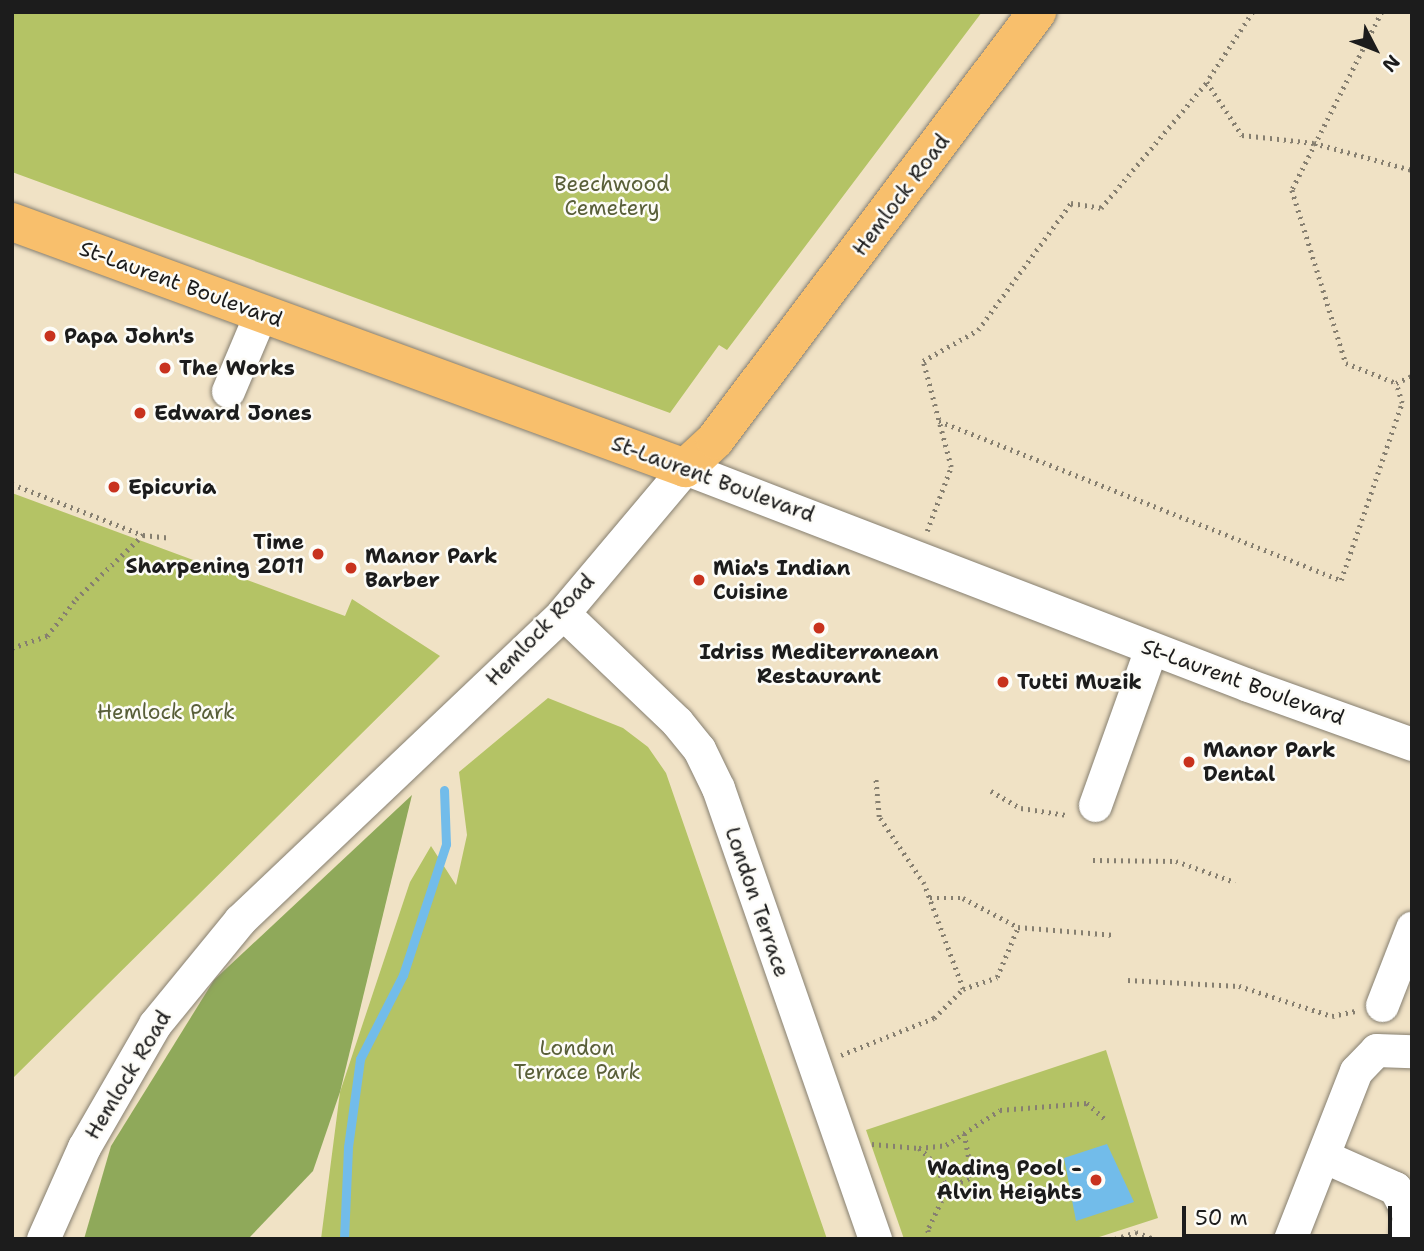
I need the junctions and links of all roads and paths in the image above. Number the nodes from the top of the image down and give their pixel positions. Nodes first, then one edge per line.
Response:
1 (1037, 12) edge
2 (1253, 12) edge
3 (1382, 12) edge
4 (1207, 82) junction
5 (1314, 143) junction
6 (1412, 170) edge
7 (13, 223) edge
8 (261, 313) junction
9 (1412, 376) edge
10 (1396, 383) junction
11 (228, 391) dead end
12 (939, 421) junction
13 (685, 468) junction
14 (12, 484) edge
15 (143, 535) junction
16 (170, 538) dead end
17 (918, 554) junction
18 (563, 613) junction
19 (12, 648) edge
20 (1152, 649) junction
21 (1410, 738) edge
22 (876, 779) dead end
23 (991, 791) dead end
24 (1088, 811) joint
25 (1093, 860) dead end
26 (1236, 882) dead end
27 (930, 898) junction
28 (1018, 927) junction
29 (1412, 929) edge
30 (1115, 935) dead end
31 (1128, 980) dead end
32 (963, 989) junction
33 (1382, 1005) joint
34 (1412, 1051) edge
35 (814, 1066) junction
36 (1105, 1120) dead end
37 (964, 1134) junction
38 (919, 1147) junction
39 (844, 1149) junction
40 (1323, 1156) junction
41 (948, 1188) junction
42 (43, 1239) edge
43 (875, 1239) edge
44 (930, 1239) edge
45 (1115, 1239) edge
46 (1154, 1239) edge
47 (1290, 1239) edge
48 (1406, 1239) edge

1 - 13 main road, Hemlock Road
2 - 4 path
3 - 5 path
4 - 5 path
4 - 12 path
5 - 6 path
5 - 10 path
7 - 8 main road, St-Laurent Boulevard
8 - 11 street
8 - 13 main road, St-Laurent Boulevard
9 - 10 path
10 - 12 path
12 - 17 path
13 - 17 street, St-Laurent Boulevard
13 - 18 street, Hemlock Road
14 - 15 path
15 - 16 path
15 - 19 path
17 - 20 street, St-Laurent Boulevard
18 - 35 street, London Terrace
18 - 42 street, Hemlock Road
20 - 21 street, St-Laurent Boulevard
20 - 24 street
22 - 27 path
23 - 24 path
25 - 26 path
27 - 28 path
27 - 32 path
28 - 30 path
28 - 32 path
29 - 33 street
31 - 33 path
32 - 35 path
34 - 40 street
35 - 39 street, London Terrace
36 - 37 path
37 - 38 path
37 - 41 path
38 - 39 path
38 - 41 path
39 - 43 street, London Terrace
40 - 47 street
40 - 48 street
41 - 44 path
45 - 46 path

